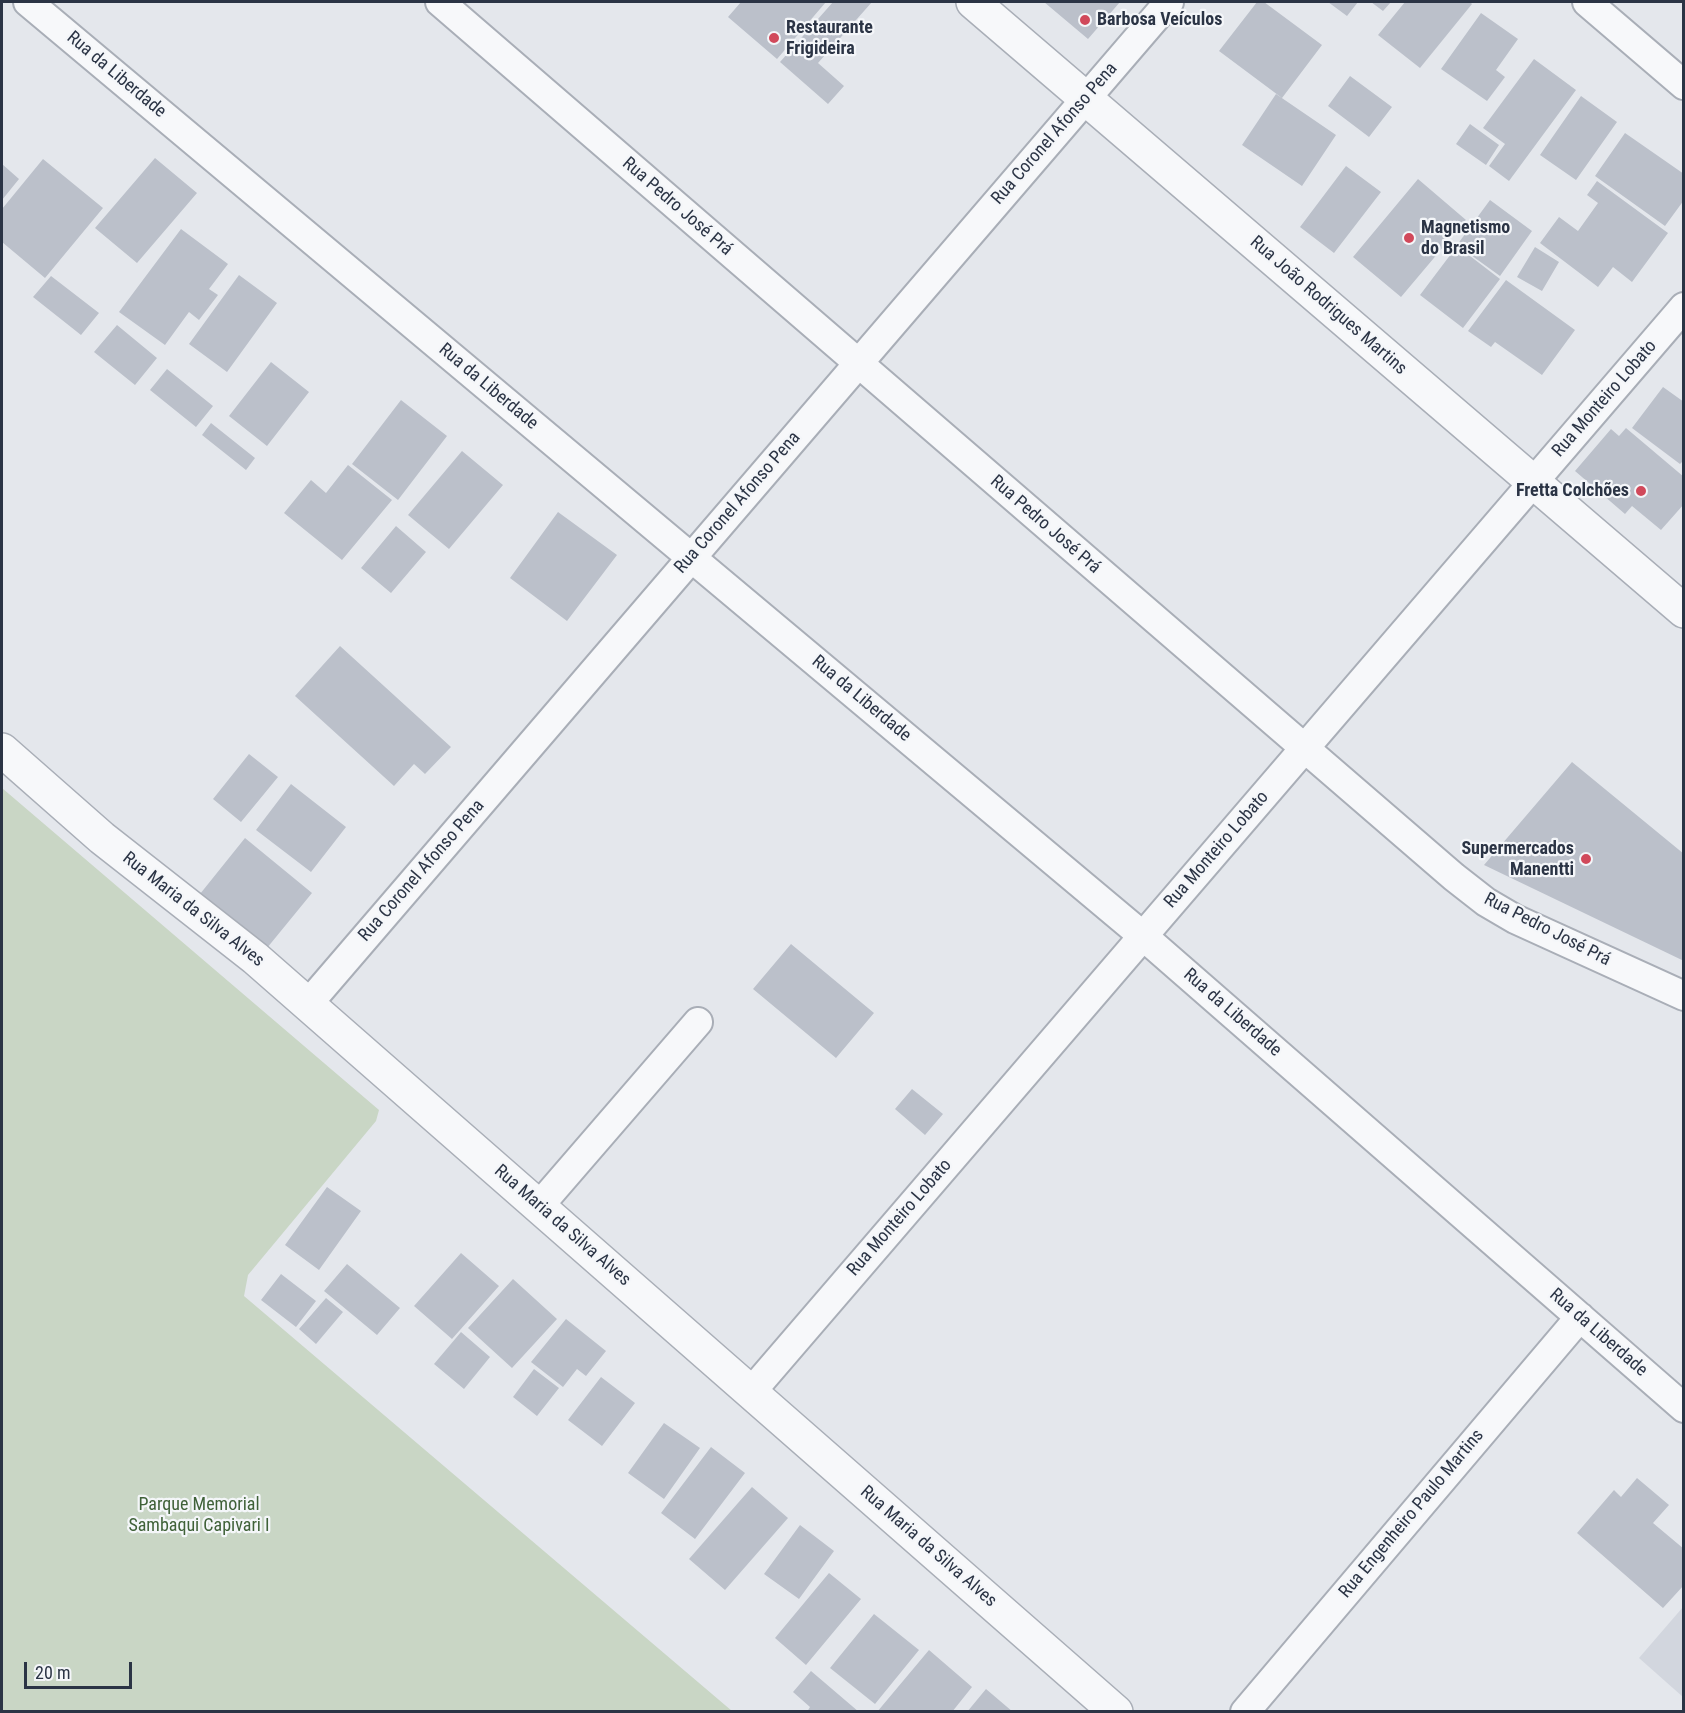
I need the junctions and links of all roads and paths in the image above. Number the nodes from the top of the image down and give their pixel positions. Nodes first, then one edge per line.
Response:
1 (28, 2) edge
2 (440, 2) edge
3 (973, 2) edge
4 (1169, 2) edge
5 (1587, 2) edge
6 (1683, 85) edge
7 (1086, 98) junction
8 (1683, 307) edge
9 (858, 363) junction
10 (1533, 482) junction
11 (692, 557) junction
12 (1683, 611) edge
13 (1304, 749) junction
14 (2, 750) edge
15 (1143, 936) junction
16 (1683, 996) edge
17 (308, 1004) junction
18 (698, 1022) dead end
19 (539, 1206) junction
20 (1580, 1317) junction
21 (751, 1392) junction
22 (1683, 1408) edge
23 (1116, 1712) edge
24 (1245, 1712) edge

1 - 11 street, Rua da Liberdade
2 - 9 street, Rua Pedro José Prá
3 - 7 street, Rua João Rodrigues Martins
4 - 7 street, Rua Coronel Afonso Pena
5 - 6 street
7 - 9 street, Rua Coronel Afonso Pena
7 - 10 street, Rua João Rodrigues Martins
8 - 10 street, Rua Monteiro Lobato
9 - 11 street, Rua Coronel Afonso Pena
9 - 13 street, Rua Pedro José Prá
10 - 12 street, Rua João Rodrigues Martins
10 - 13 street, Rua Monteiro Lobato
11 - 15 street, Rua da Liberdade
11 - 17 street, Rua Coronel Afonso Pena
13 - 15 street, Rua Monteiro Lobato
13 - 16 street, Rua Pedro José Prá
14 - 17 street, Rua Maria da Silva Alves
15 - 20 street, Rua da Liberdade
15 - 21 street, Rua Monteiro Lobato
17 - 19 street, Rua Maria da Silva Alves
18 - 19 street
19 - 21 street, Rua Maria da Silva Alves
20 - 22 street, Rua da Liberdade
20 - 24 street, Rua Engenheiro Paulo Martins
21 - 23 street, Rua Maria da Silva Alves

